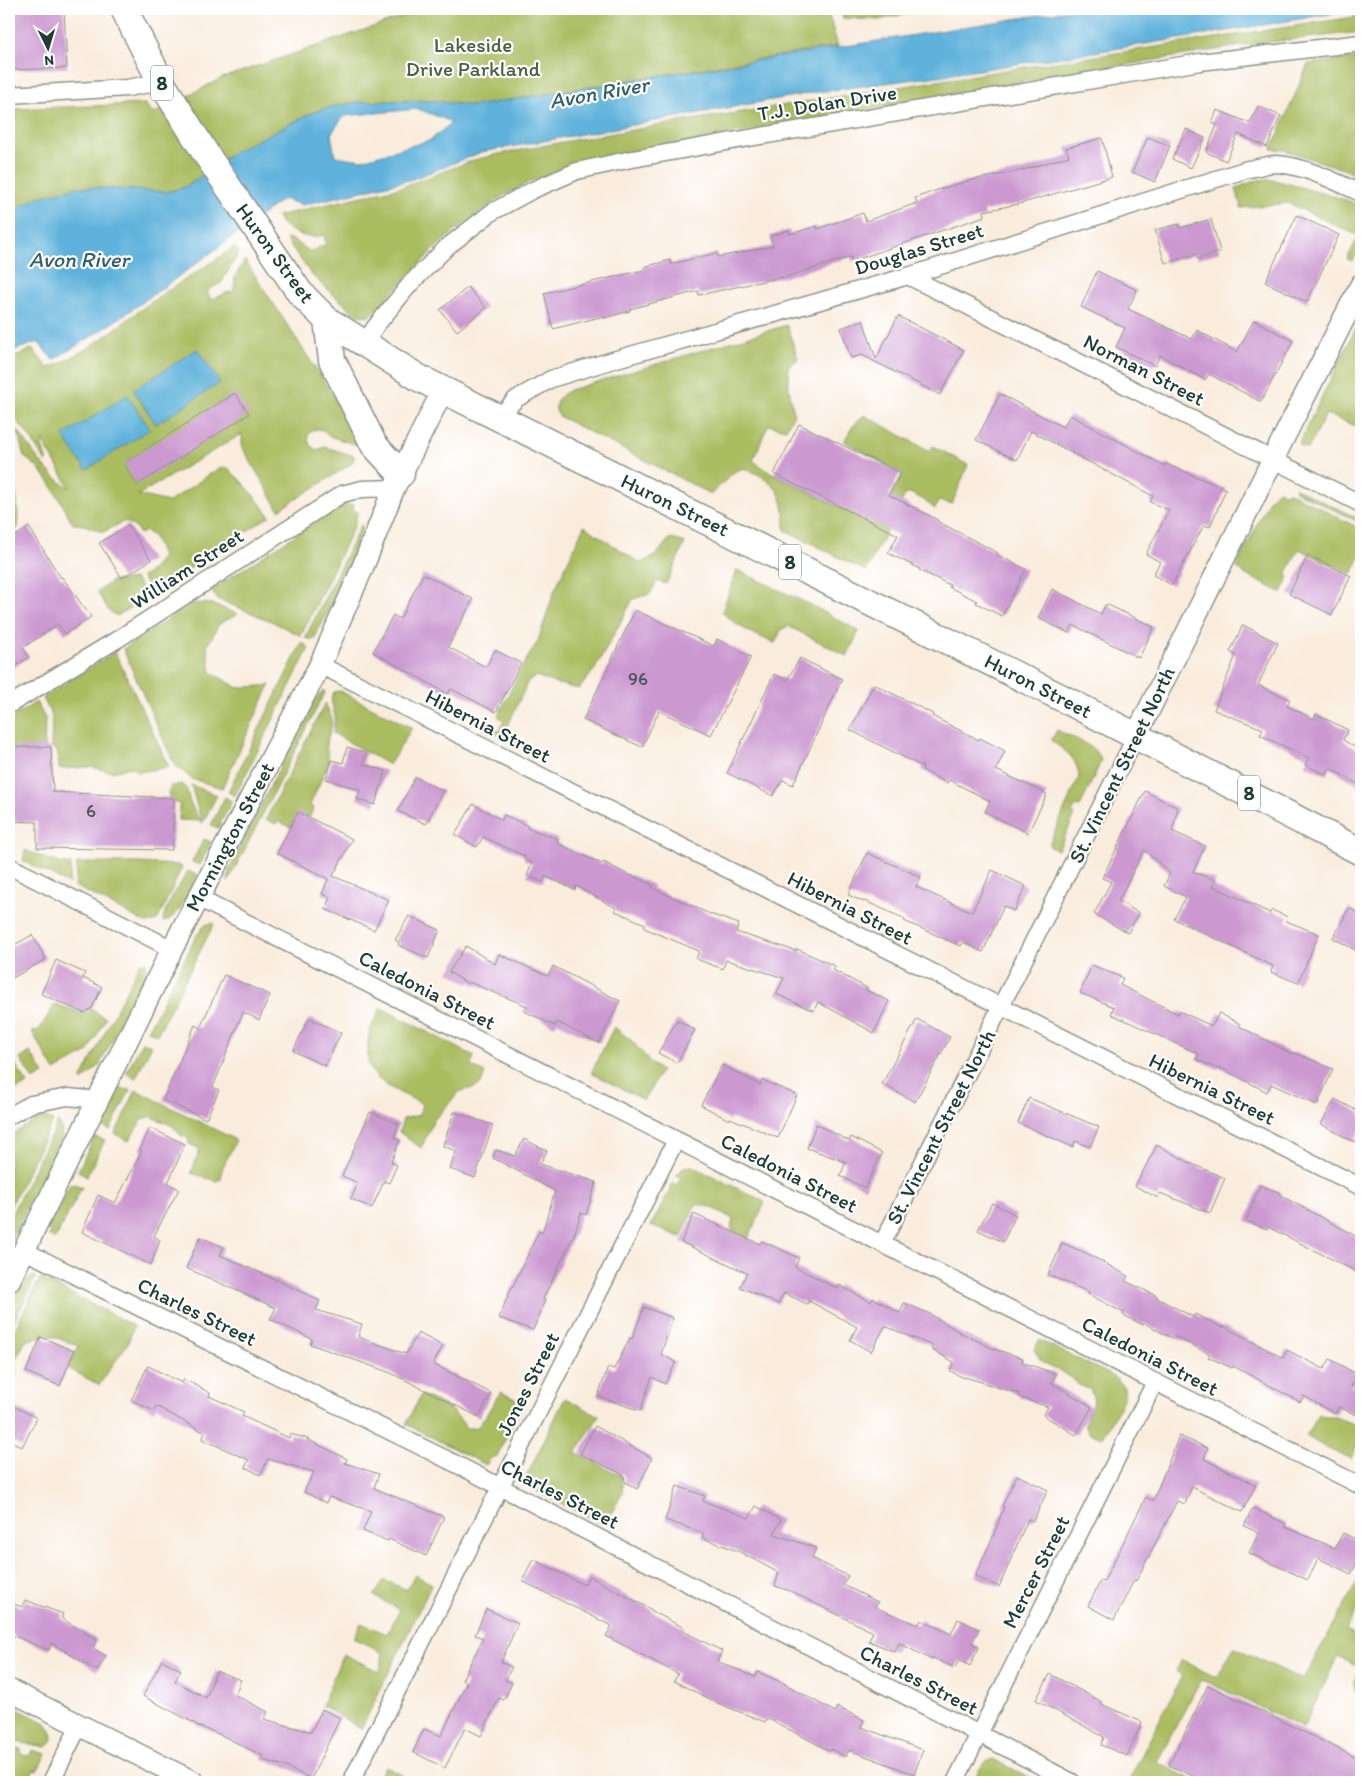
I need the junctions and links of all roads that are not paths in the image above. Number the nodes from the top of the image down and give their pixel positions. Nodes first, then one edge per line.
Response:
1 (124, 9) edge
2 (1361, 43) edge
3 (161, 82) junction
4 (9, 95) edge
5 (1361, 193) edge
6 (908, 276) junction
7 (1361, 285) edge
8 (327, 320) junction
9 (364, 344) junction
10 (443, 390) junction
11 (498, 418) junction
12 (1273, 459) junction
13 (397, 481) junction
14 (1361, 504) edge
15 (320, 664) junction
16 (9, 705) edge
17 (1136, 736) junction
18 (1361, 852) edge
19 (9, 866) edge
20 (198, 898) junction
21 (172, 949) junction
22 (1002, 1008) junction
23 (98, 1100) junction
24 (9, 1116) edge
25 (676, 1140) junction
26 (1361, 1187) edge
27 (882, 1244) junction
28 (25, 1251) junction
29 (9, 1281) edge
30 (1155, 1382) junction
31 (1361, 1486) edge
32 (500, 1487) junction
33 (9, 1690) edge
34 (79, 1726) junction
35 (979, 1735) junction
36 (51, 1782) edge
37 (193, 1782) edge
38 (351, 1782) edge
39 (955, 1782) edge
40 (1072, 1782) edge

1 - 3 main road, Huron Street / 8
2 - 9 street, T.J. Dolan Drive
3 - 4 street
3 - 8 main road, Huron Street / 8
5 - 6 street, Douglas Street
6 - 11 street, Douglas Street
6 - 12 street, Norman Street
7 - 12 street, St. Vincent Street North
8 - 9 main road, Huron Street / 8
8 - 13 main road
9 - 10 main road, Huron Street / 8
10 - 11 main road, Huron Street / 8
10 - 13 street, Mornington Street
11 - 17 main road, Huron Street / 8
12 - 14 street, Norman Street
12 - 17 street, St. Vincent Street North
13 - 15 street, Mornington Street
13 - 16 street, William Street
15 - 20 street, Mornington Street
15 - 22 street, Hibernia Street
17 - 18 main road, Huron Street / 8
17 - 22 street, St. Vincent Street North
19 - 21 street
20 - 21 street, Mornington Street
20 - 25 street, Caledonia Street
21 - 23 street, Mornington Street
22 - 26 street, Hibernia Street
22 - 27 street, St. Vincent Street North
23 - 24 street
23 - 28 street, Mornington Street
25 - 27 street, Caledonia Street
25 - 32 street, Jones Street
27 - 30 street, Caledonia Street
28 - 29 street, Mornington Street
28 - 32 street, Charles Street
30 - 31 street, Caledonia Street
30 - 35 street, Mercer Street
32 - 35 street, Charles Street
32 - 38 street, Jones Street
33 - 34 street
34 - 36 street
34 - 37 street
35 - 39 street, Mercer Street
35 - 40 street, Charles Street

